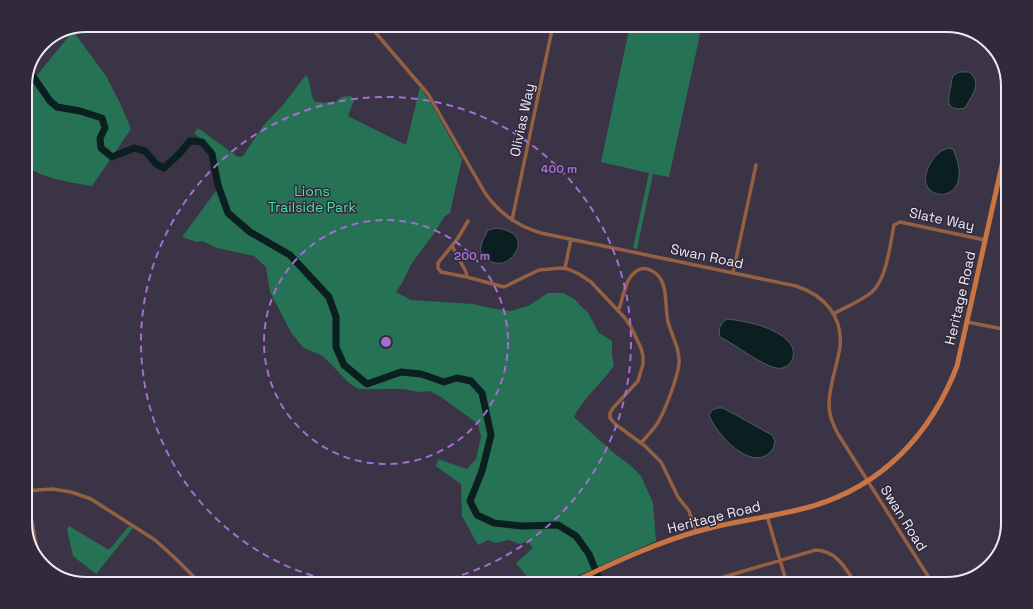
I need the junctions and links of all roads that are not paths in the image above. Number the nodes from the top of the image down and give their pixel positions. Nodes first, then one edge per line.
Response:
1 (375, 32) edge
2 (552, 32) edge
3 (756, 165) dead end
4 (1001, 169) edge
5 (512, 220) junction
6 (468, 221) dead end
7 (571, 238) junction
8 (985, 240) junction
9 (452, 246) junction
10 (565, 268) junction
11 (733, 273) junction
12 (467, 277) junction
13 (618, 311) junction
14 (833, 314) junction
15 (967, 322) junction
16 (1001, 329) edge
17 (641, 443) junction
18 (868, 481) junction
19 (32, 490) edge
20 (767, 516) junction
21 (32, 522) edge
22 (33, 526) joint
23 (696, 532) junction
24 (36, 542) edge
25 (780, 560) junction
26 (194, 577) edge
27 (584, 577) edge
28 (723, 577) edge
29 (785, 577) edge
30 (851, 577) edge
31 (929, 577) edge

1 - 5 street, Swan Road
2 - 5 street, Olivias Way
3 - 11 street
4 - 8 main road, Heritage Road
5 - 7 street, Swan Road
6 - 9 street
7 - 10 street
7 - 11 street, Swan Road
8 - 14 street, Slate Way
8 - 15 main road, Heritage Road
9 - 12 street
9 - 12 street
10 - 12 street
10 - 13 street
11 - 14 street, Swan Road
13 - 17 street
13 - 17 street
14 - 18 street, Swan Road
15 - 16 street
15 - 18 main road, Heritage Road
17 - 23 street
18 - 20 main road, Heritage Road
18 - 31 street, Swan Road
19 - 26 street
20 - 23 main road, Heritage Road
20 - 25 street
21 - 22 street
22 - 24 street
23 - 27 main road, Heritage Road
25 - 28 street
25 - 29 street
25 - 30 street

